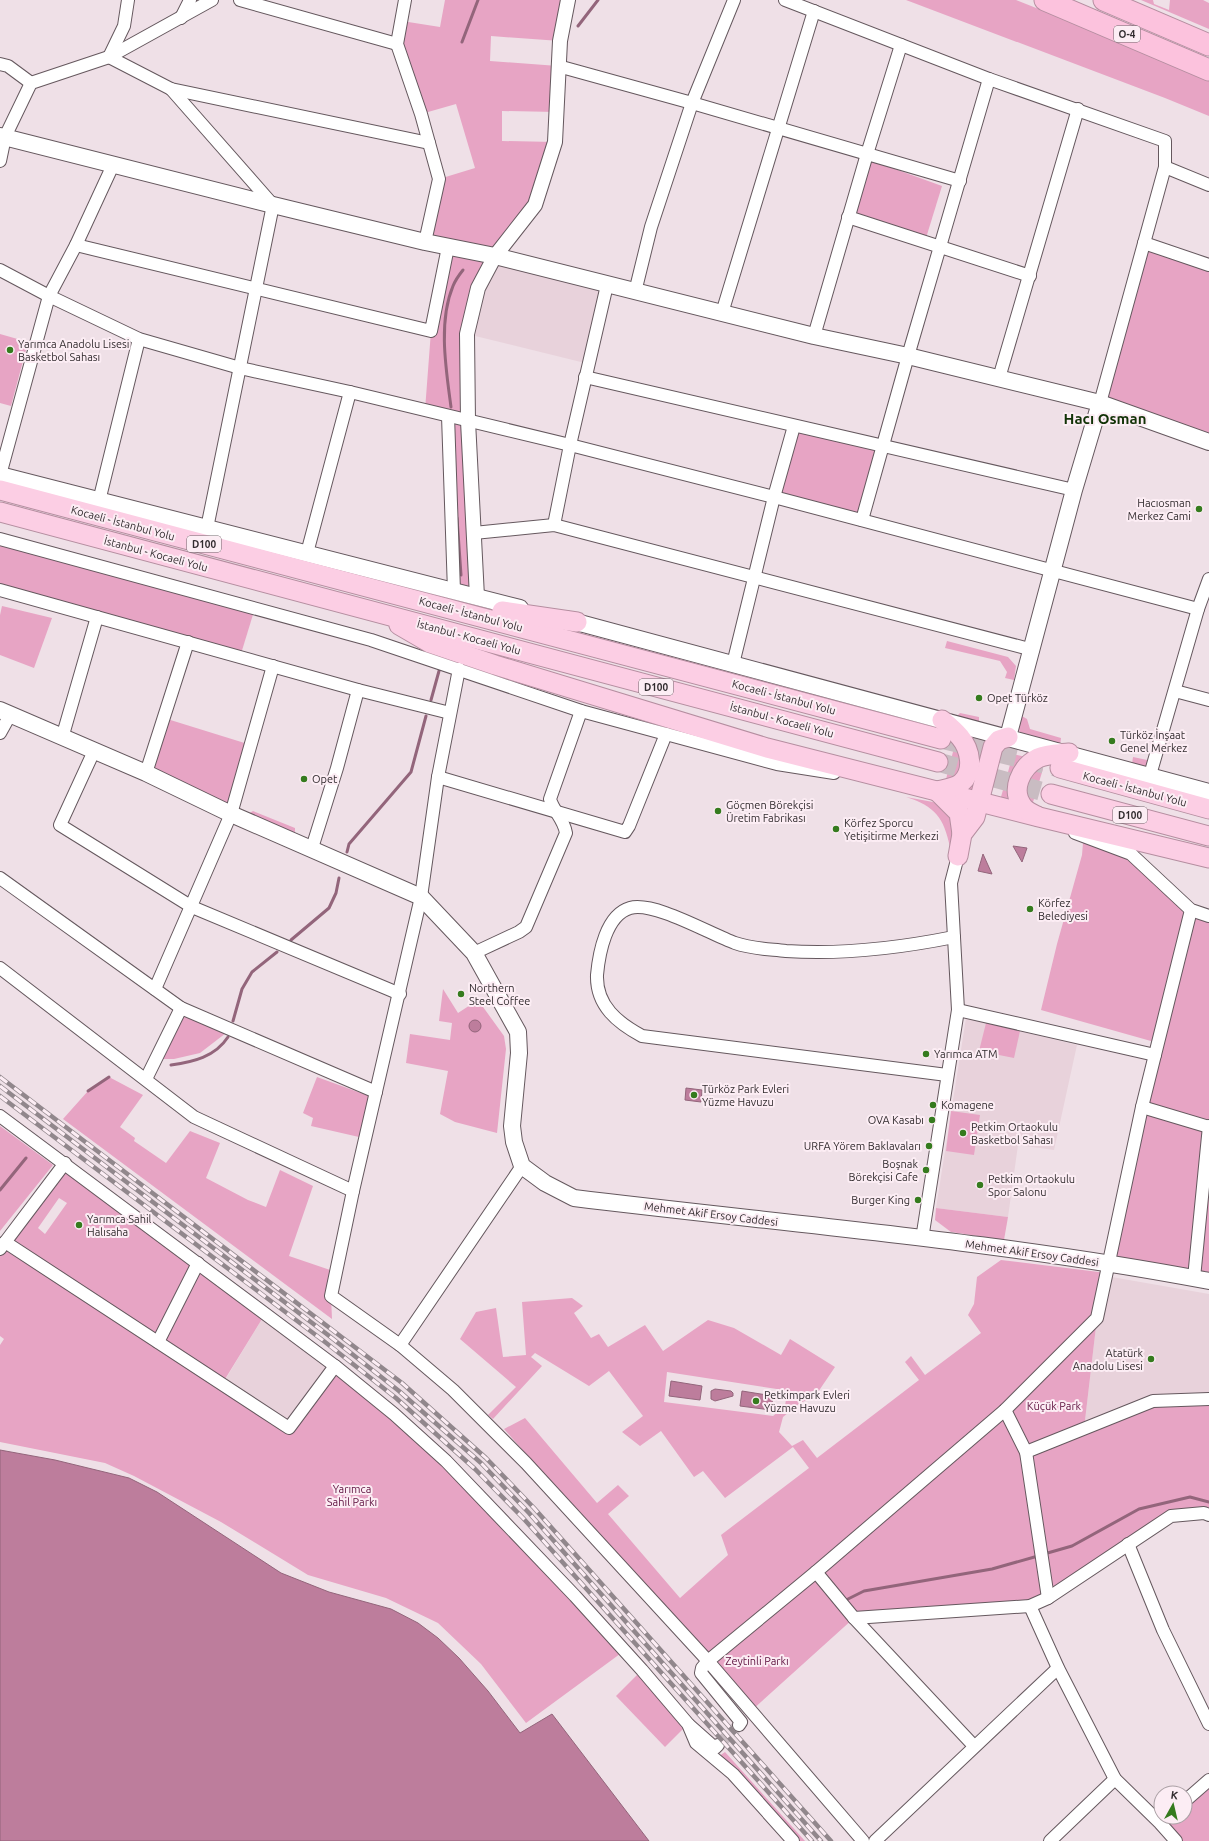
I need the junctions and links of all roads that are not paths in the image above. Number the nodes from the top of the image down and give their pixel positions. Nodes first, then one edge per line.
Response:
1 (128, 0) edge
2 (190, 0) edge
3 (212, 0) edge
4 (240, 0) edge
5 (405, 0) edge
6 (568, 0) edge
7 (734, 0) edge
8 (785, 0) edge
9 (1045, 0) edge
10 (1104, 0) edge
11 (814, 11) junction
12 (181, 18) junction
13 (397, 44) junction
14 (901, 45) junction
15 (1209, 45) edge
16 (109, 57) junction
17 (0, 64) edge
18 (558, 66) junction
19 (1209, 70) edge
20 (990, 79) junction
21 (31, 84) junction
22 (171, 89) junction
23 (692, 103) junction
24 (1078, 109) junction
25 (780, 128) junction
26 (2, 137) edge
27 (429, 143) junction
28 (866, 154) junction
29 (0, 161) edge
30 (113, 165) junction
31 (1165, 167) junction
32 (960, 181) junction
33 (1209, 185) edge
34 (273, 205) junction
35 (848, 218) junction
36 (425, 242) junction
37 (1144, 243) junction
38 (76, 245) junction
39 (940, 246) junction
40 (448, 247) junction
41 (495, 256) junction
42 (1209, 265) edge
43 (0, 270) edge
44 (1030, 276) junction
45 (607, 285) junction
46 (255, 289) junction
47 (635, 292) junction
48 (49, 296) junction
49 (722, 313) junction
50 (814, 336) junction
51 (139, 339) junction
52 (908, 356) junction
53 (240, 368) junction
54 (585, 378) junction
55 (998, 378) junction
56 (350, 392) junction
57 (1100, 403) junction
58 (448, 416) junction
59 (468, 421) junction
60 (794, 426) junction
61 (1209, 442) edge
62 (570, 445) junction
63 (884, 446) junction
64 (0, 475) edge
65 (0, 490) edge
66 (1074, 490) junction
67 (774, 497) junction
68 (99, 501) junction
69 (0, 512) edge
70 (862, 520) junction
71 (554, 525) junction
72 (207, 528) junction
73 (474, 533) junction
74 (0, 539) edge
75 (307, 554) junction
76 (1053, 570) junction
77 (755, 577) junction
78 (1209, 579) edge
79 (0, 590) edge
80 (454, 591) junction
81 (407, 597) junction
82 (477, 597) junction
83 (1198, 609) junction
84 (375, 612) junction
85 (97, 617) junction
86 (577, 622) junction
87 (188, 642) junction
88 (1033, 650) junction
89 (733, 664) junction
90 (273, 666) junction
91 (459, 669) junction
92 (358, 690) junction
93 (1175, 691) junction
94 (1209, 700) edge
95 (581, 711) junction
96 (5, 713) edge
97 (450, 714) junction
98 (942, 720) junction
99 (0, 733) edge
100 (666, 734) junction
101 (1008, 737) junction
102 (62, 738) junction
103 (941, 739) tunnel mouth
104 (94, 751) junction
105 (1064, 761) junction
106 (938, 762) tunnel mouth
107 (146, 773) junction
108 (1150, 775) junction
109 (438, 776) junction
110 (896, 780) junction
111 (937, 791) junction
112 (1209, 792) edge
113 (1051, 794) tunnel mouth
114 (985, 809) junction
115 (1209, 809) edge
116 (557, 812) junction
117 (231, 814) junction
118 (1039, 817) junction
119 (962, 834) junction
120 (1209, 836) edge
121 (312, 848) junction
122 (958, 856) junction
123 (1209, 858) edge
124 (0, 878) edge
125 (421, 897) junction
126 (192, 907) junction
127 (1191, 910) junction
128 (1209, 916) edge
129 (954, 938) junction
130 (474, 953) junction
131 (0, 968) edge
132 (155, 989) junction
133 (400, 994) junction
134 (181, 1008) junction
135 (958, 1010) junction
136 (1155, 1055) junction
137 (947, 1075) junction
138 (146, 1079) junction
139 (376, 1092) junction
140 (1142, 1107) junction
141 (0, 1116) edge
142 (1209, 1126) edge
143 (65, 1163) junction
144 (522, 1166) junction
145 (353, 1191) junction
146 (922, 1239) junction
147 (3, 1245) edge
148 (198, 1263) junction
149 (1109, 1264) junction
150 (1202, 1279) edge
151 (158, 1342) junction
152 (400, 1345) junction
153 (335, 1366) junction
154 (1209, 1399) edge
155 (1005, 1410) junction
156 (1026, 1452) junction
157 (1209, 1515) edge
158 (1128, 1544) junction
159 (816, 1572) junction
160 (1048, 1598) junction
161 (1030, 1606) junction
162 (854, 1618) junction
163 (708, 1661) junction
164 (1058, 1668) junction
165 (688, 1724) junction
166 (1209, 1724) edge
167 (739, 1725) dead end
168 (718, 1745) dead end
169 (974, 1746) junction
170 (1116, 1779) junction
171 (1209, 1780) edge
172 (1193, 1794) edge
173 (1153, 1811) edge
174 (1166, 1825) edge
175 (793, 1841) edge
176 (863, 1841) edge
177 (875, 1841) edge
178 (1050, 1841) edge
179 (1176, 1841) edge

1 - 16 street
2 - 12 street
3 - 12 street
4 - 13 street
5 - 13 street
6 - 18 street
7 - 23 street
8 - 11 street
9 - 19 highway, O-4
10 - 15 highway, O-4
11 - 14 street
11 - 25 street
12 - 16 street
13 - 27 street
14 - 20 street
14 - 28 street
16 - 21 street
16 - 22 street
17 - 21 street
18 - 23 street
18 - 41 street
20 - 24 street
20 - 32 street
21 - 26 street
22 - 27 street
22 - 34 street
23 - 25 street
23 - 47 street
24 - 31 street
24 - 44 street
25 - 28 street
25 - 49 street
26 - 29 street
26 - 30 main road
27 - 36 street
28 - 32 street
28 - 35 street
30 - 34 main road
30 - 38 street
31 - 33 street
31 - 37 street
32 - 39 street
34 - 36 main road
34 - 46 street
35 - 39 street
35 - 50 street
36 - 40 main road
37 - 42 street
37 - 57 street
38 - 46 street
38 - 48 street
39 - 44 street
39 - 52 street
40 - 41 main road
40 - 46 street
41 - 45 main road
41 - 59 street
43 - 48 street
44 - 55 street
45 - 47 main road
45 - 54 street
46 - 53 street
47 - 49 main road
48 - 51 street
48 - 64 street
49 - 50 main road
50 - 52 main road
51 - 53 street
51 - 68 street
52 - 55 main road
52 - 63 street
53 - 56 street
53 - 72 street
54 - 60 street
54 - 62 street
55 - 57 main road
56 - 58 street
56 - 75 street
57 - 61 main road
57 - 66 main road
58 - 59 street
58 - 80 street
59 - 62 street
59 - 73 street
60 - 63 street
60 - 67 street
62 - 67 street
62 - 71 street
63 - 66 street
63 - 70 street
64 - 68 main road
65 - 81 highway, Kocaeli - İstanbul Yolu / D100
66 - 76 main road
67 - 70 street
67 - 77 street
68 - 72 main road
69 - 84 highway, İstanbul - Kocaeli Yolu / D100
70 - 76 street
71 - 73 street
71 - 77 street
72 - 75 main road
73 - 82 street
74 - 91 street
75 - 80 main road
76 - 83 street
76 - 88 main road
77 - 88 street
77 - 89 street
78 - 83 street
79 - 85 street
80 - 82 main road
81 - 86 highway
81 - 103 highway, Kocaeli - İstanbul Yolu / D100
82 - 86 main road
83 - 93 street
84 - 106 highway, İstanbul - Kocaeli Yolu / D100
84 - 110 highway
85 - 87 street
85 - 102 street
86 - 89 main road
87 - 90 street
87 - 107 street
88 - 101 main road
89 - 98 main road
90 - 92 street
90 - 117 street
91 - 95 street
91 - 97 street
92 - 97 street
92 - 121 street
93 - 94 street
93 - 108 street
95 - 100 street
95 - 116 street
96 - 99 street
96 - 102 main road
97 - 109 street
98 - 101 main road
98 - 111 highway
100 - 110 street
100 - 116 street
101 - 105 main road
101 - 114 highway
102 - 104 main road
104 - 107 main road
104 - 126 street
105 - 108 main road
105 - 115 highway, Kocaeli - İstanbul Yolu / D100
105 - 118 highway, Kocaeli - İstanbul Yolu
107 - 117 main road
108 - 112 main road
109 - 116 street
109 - 125 street
110 - 111 highway
111 - 114 highway
111 - 119 highway
113 - 120 highway, D100
114 - 118 highway
114 - 119 highway
114 - 122 highway
116 - 130 street
117 - 121 main road
117 - 126 street
118 - 123 highway
118 - 127 street
119 - 122 highway
121 - 125 main road
122 - 129 street
124 - 132 street
125 - 130 main road
125 - 133 street
126 - 132 street
126 - 133 street
127 - 128 street
127 - 136 street
129 - 135 street
129 - 137 street
130 - 144 main road
131 - 138 street
132 - 134 street
133 - 139 street
134 - 138 street
134 - 139 street
135 - 136 street
135 - 137 street
136 - 140 street
137 - 146 street
138 - 145 street
139 - 145 street
140 - 142 street
140 - 149 street
141 - 143 street
142 - 150 street
143 - 147 street
143 - 148 street
144 - 146 main road, Mehmet Akif Ersoy Caddesi
144 - 152 street
145 - 152 street
146 - 149 main road, Mehmet Akif Ersoy Caddesi
147 - 151 street
148 - 151 street
148 - 153 street
149 - 150 main road, Mehmet Akif Ersoy Caddesi
149 - 155 street
151 - 153 street
152 - 163 street
153 - 165 street
154 - 156 street
155 - 156 street
155 - 159 street
156 - 160 street
157 - 158 street
158 - 160 street
158 - 166 street
159 - 162 street
159 - 163 street
160 - 161 street
161 - 162 street
161 - 164 street
162 - 169 street
163 - 167 street
163 - 176 street
164 - 169 street
164 - 170 street
165 - 168 street
165 - 175 street
169 - 177 street
170 - 173 street
170 - 178 street
171 - 172 street
174 - 179 street

